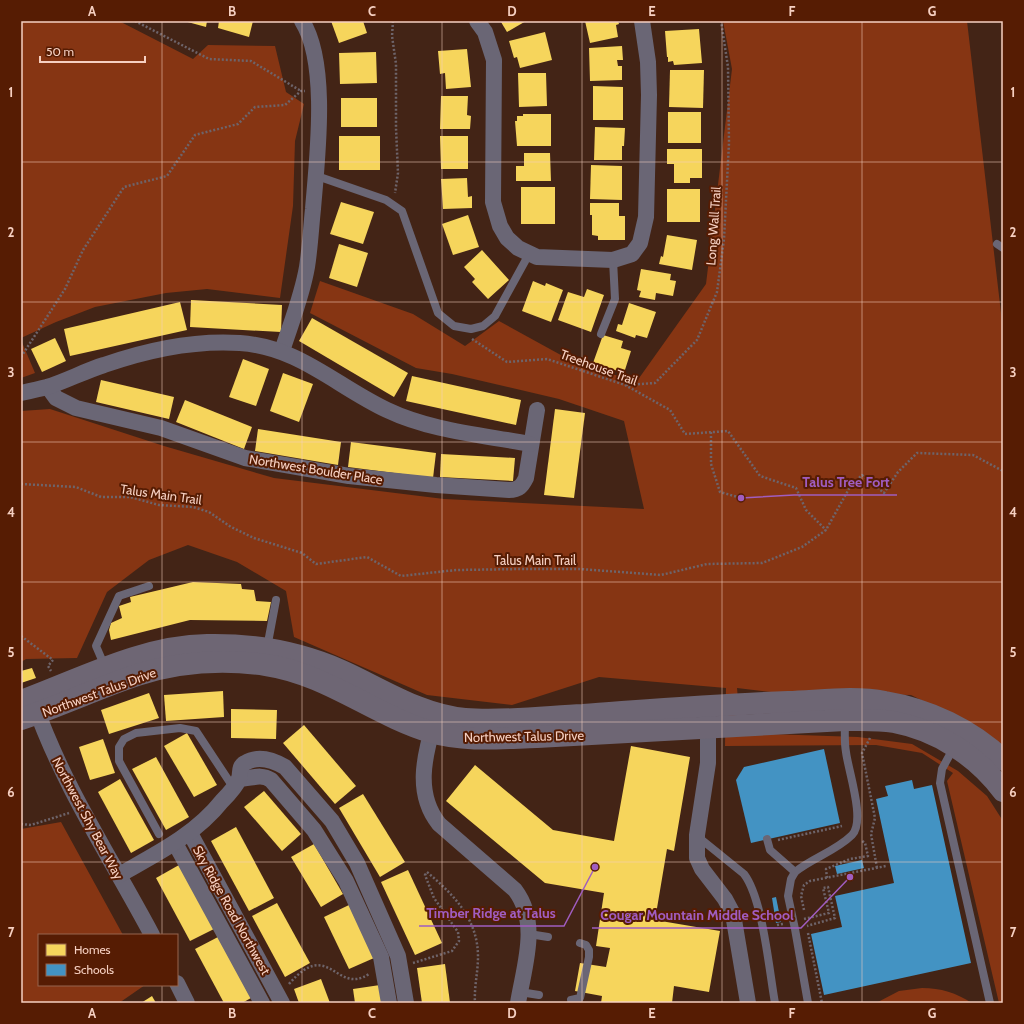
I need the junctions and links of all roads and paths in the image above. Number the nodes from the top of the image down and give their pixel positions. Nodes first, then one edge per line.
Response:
1 (135, 21) edge
2 (302, 21) edge
3 (393, 21) edge
4 (477, 21) edge
5 (642, 21) edge
6 (721, 21) edge
7 (301, 91) junction
8 (318, 91) junction
9 (316, 176) junction
10 (391, 203) junction
11 (529, 254) junction
12 (613, 260) junction
13 (454, 326) junction
14 (601, 334) dead end
15 (282, 351) junction
16 (21, 357) edge
17 (625, 386) junction
18 (48, 387) junction
19 (21, 393) edge
20 (537, 410) dead end
21 (711, 432) junction
22 (530, 444) junction
23 (1003, 471) edge
24 (21, 484) edge
25 (741, 498) dead end
26 (826, 530) junction
27 (148, 586) dead end
28 (276, 600) dead end
29 (21, 636) edge
30 (267, 648) junction
31 (106, 668) junction
32 (58, 687) junction
33 (707, 706) junction
34 (28, 707) edge
35 (845, 710) junction
36 (434, 723) junction
37 (709, 729) junction
38 (872, 734) dead end
39 (959, 738) junction
40 (1003, 760) edge
41 (236, 783) junction
42 (1003, 791) edge
43 (81, 810) junction
44 (21, 824) edge
45 (842, 826) dead end
46 (190, 833) junction
47 (159, 834) dead end
48 (696, 835) junction
49 (859, 838) dead end
50 (771, 840) joint
51 (872, 841) junction
52 (175, 843) junction
53 (865, 843) junction
54 (875, 854) junction
55 (868, 856) junction
56 (886, 866) dead end
57 (878, 868) junction
58 (795, 872) junction
59 (119, 876) junction
60 (827, 878) junction
61 (829, 913) dead end
62 (807, 926) junction
63 (151, 934) edge
64 (529, 934) junction
65 (548, 937) dead end
66 (580, 943) dead end
67 (400, 965) junction
68 (384, 968) junction
69 (178, 985) edge
70 (539, 995) dead end
71 (519, 997) edge
72 (280, 998) edge
73 (571, 1000) dead end
74 (187, 1003) edge
75 (262, 1003) edge
76 (389, 1003) edge
77 (406, 1003) edge
78 (475, 1003) edge
79 (748, 1003) edge
80 (775, 1003) edge
81 (808, 1003) edge
82 (822, 1003) edge
83 (990, 1003) edge

1 - 7 path
2 - 8 street
3 - 10 path
4 - 11 street
5 - 12 street
6 - 17 path, Long Wall Trail
7 - 8 path
7 - 16 path
8 - 9 street
9 - 10 lane
9 - 15 street
10 - 13 lane
11 - 12 street
11 - 13 lane
12 - 14 lane
13 - 17 path, Treehouse Trail
15 - 18 street
15 - 22 street
17 - 21 path, Treehouse Trail
18 - 19 street
18 - 22 street, Northwest Boulder Place
20 - 22 street, Northwest Boulder Place
21 - 25 path
21 - 26 path, Treehouse Trail
23 - 26 path, Talus Main Trail
24 - 26 path, Talus Main Trail
27 - 31 lane
28 - 30 lane
29 - 32 path
30 - 31 street, Northwest Talus Drive
30 - 36 street, Northwest Talus Drive
31 - 32 street, Northwest Talus Drive
32 - 34 street, Northwest Talus Drive
33 - 35 street, Northwest Talus Drive
33 - 36 street, Northwest Talus Drive
33 - 37 street
34 - 36 street, Northwest Talus Drive
34 - 43 street, Northwest Shy Bear Way
35 - 37 street, Northwest Talus Drive
35 - 39 street, Northwest Talus Drive
35 - 58 lane
36 - 37 street, Northwest Talus Drive
36 - 64 street
37 - 48 street
38 - 51 path
39 - 40 street, Northwest Talus Drive
39 - 42 street, Northwest Talus Drive
39 - 83 lane
41 - 46 street
41 - 47 lane
41 - 67 street
41 - 68 street
43 - 44 path
43 - 59 street, Northwest Shy Bear Way
45 - 50 path
46 - 52 street, Sky Ridge Road Northwest
46 - 72 street, Sky Ridge Road Northwest
48 - 79 street
48 - 80 lane
49 - 53 path
50 - 58 lane
51 - 53 path
51 - 54 path
52 - 59 street, Sky Ridge Road Northwest
52 - 75 street, Sky Ridge Road Northwest
53 - 55 path
54 - 55 path
54 - 57 path
55 - 60 path
56 - 57 path
57 - 60 path
58 - 81 lane
59 - 63 street, Northwest Shy Bear Way
60 - 62 path
61 - 62 path
62 - 82 path
64 - 65 lane
64 - 71 street
66 - 73 lane
67 - 77 street
67 - 78 path
68 - 72 path
68 - 76 street
69 - 74 street
70 - 71 lane

